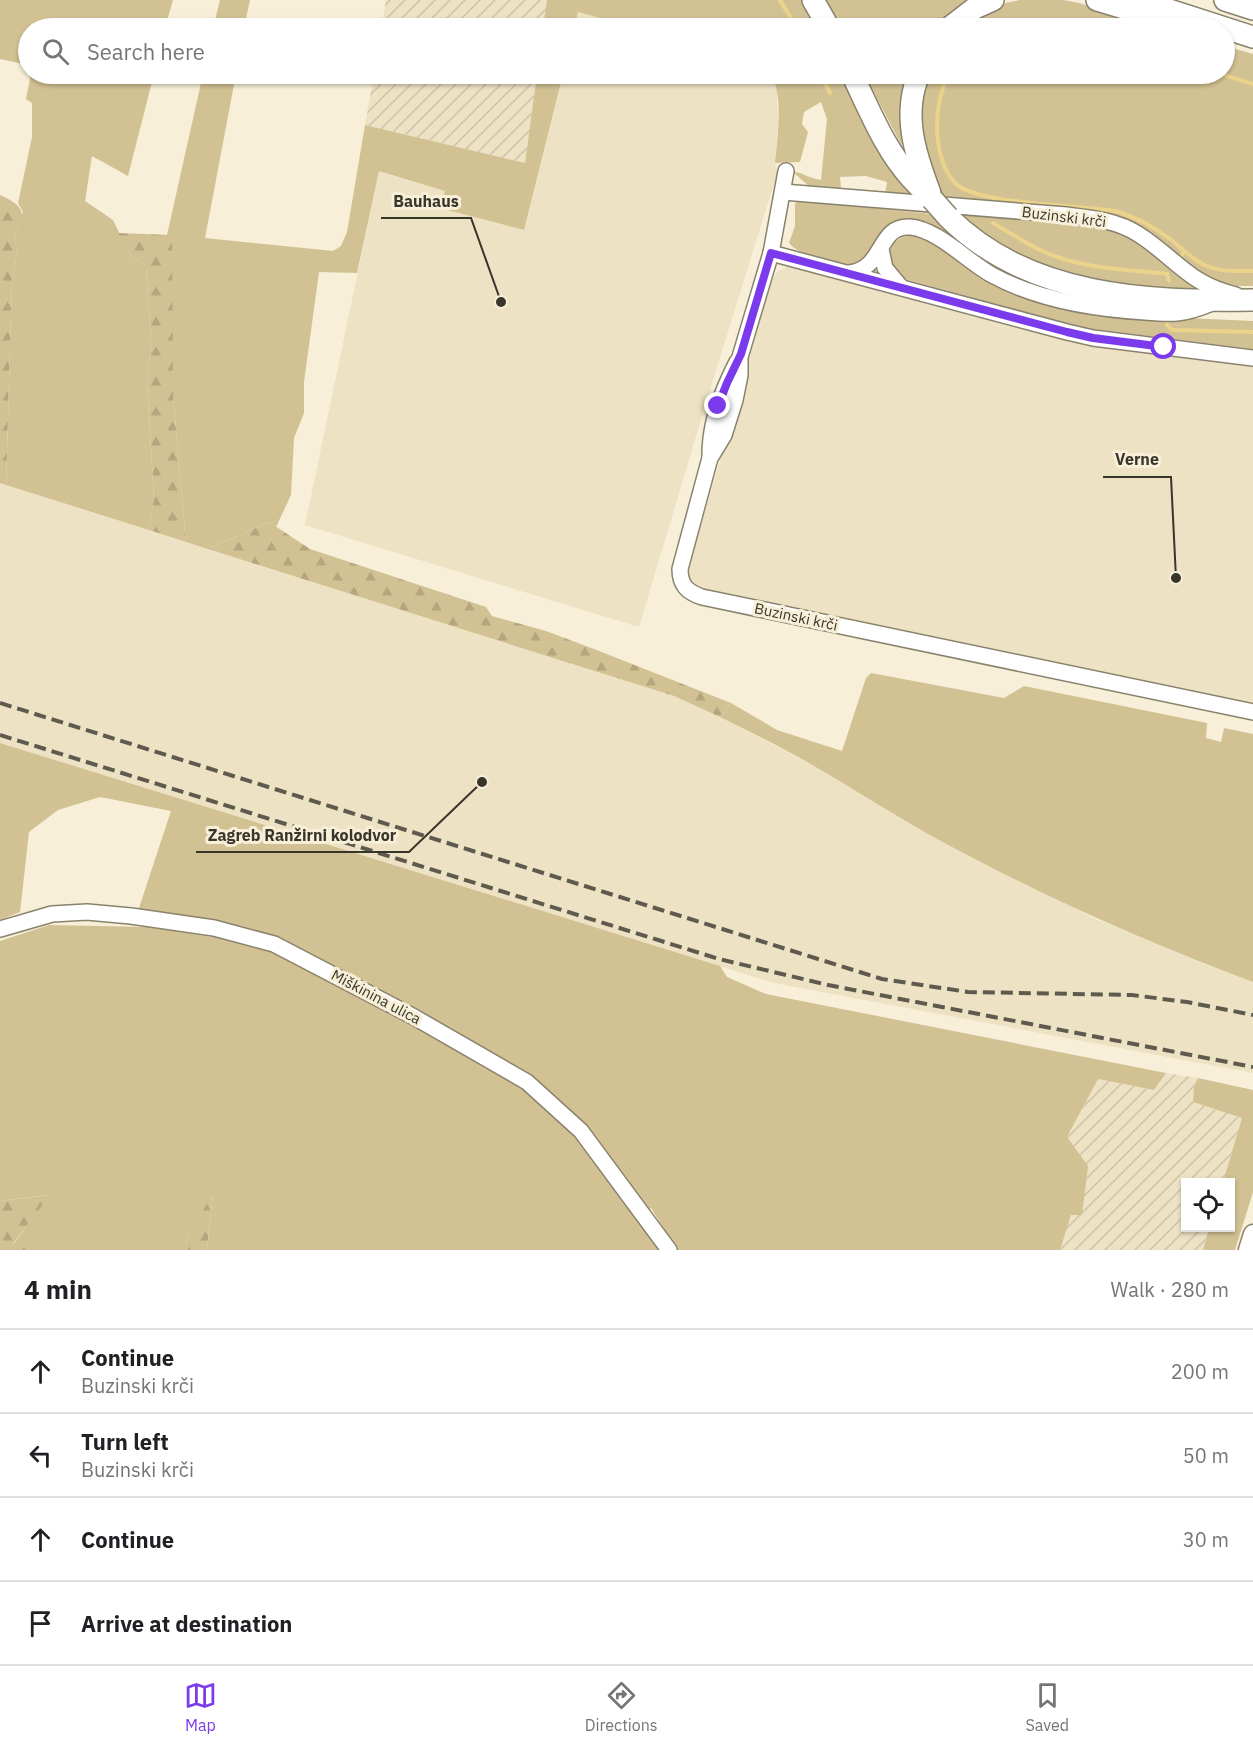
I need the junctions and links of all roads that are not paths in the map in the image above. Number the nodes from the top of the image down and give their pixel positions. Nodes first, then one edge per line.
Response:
1 (813, 0) edge
2 (993, 0) edge
3 (1097, 0) edge
4 (1138, 0) edge
5 (1224, 0) edge
6 (1253, 9) edge
7 (823, 18) edge
8 (962, 18) edge
9 (1158, 18) edge
10 (1194, 18) edge
11 (1235, 31) edge
12 (1253, 37) edge
13 (1235, 41) edge
14 (1253, 44) edge
15 (857, 84) edge
16 (917, 84) edge
17 (786, 171) dead end
18 (783, 192) junction
19 (932, 199) junction
20 (881, 249) junction
21 (771, 253) junction
22 (849, 273) junction
23 (901, 287) junction
24 (1253, 299) edge
25 (1216, 301) junction
26 (1253, 358) edge
27 (1253, 712) edge
28 (0, 929) edge
29 (1253, 1234) edge
30 (669, 1250) edge
31 (1248, 1250) edge

1 - 7 highway
2 - 8 highway
3 - 9 highway
4 - 10 highway
5 - 6 highway
11 - 12 highway
13 - 14 highway
15 - 19 highway
16 - 19 highway
17 - 18 street, Buzinski krči
18 - 21 street, Buzinski krči
18 - 24 street, Buzinski krči
19 - 25 highway, bridge
20 - 22 street
20 - 23 street
20 - 25 street
21 - 22 street
21 - 27 street, Buzinski krči
22 - 23 street
23 - 26 street
24 - 25 highway
28 - 30 street, Miškinina ulica
29 - 31 main road

